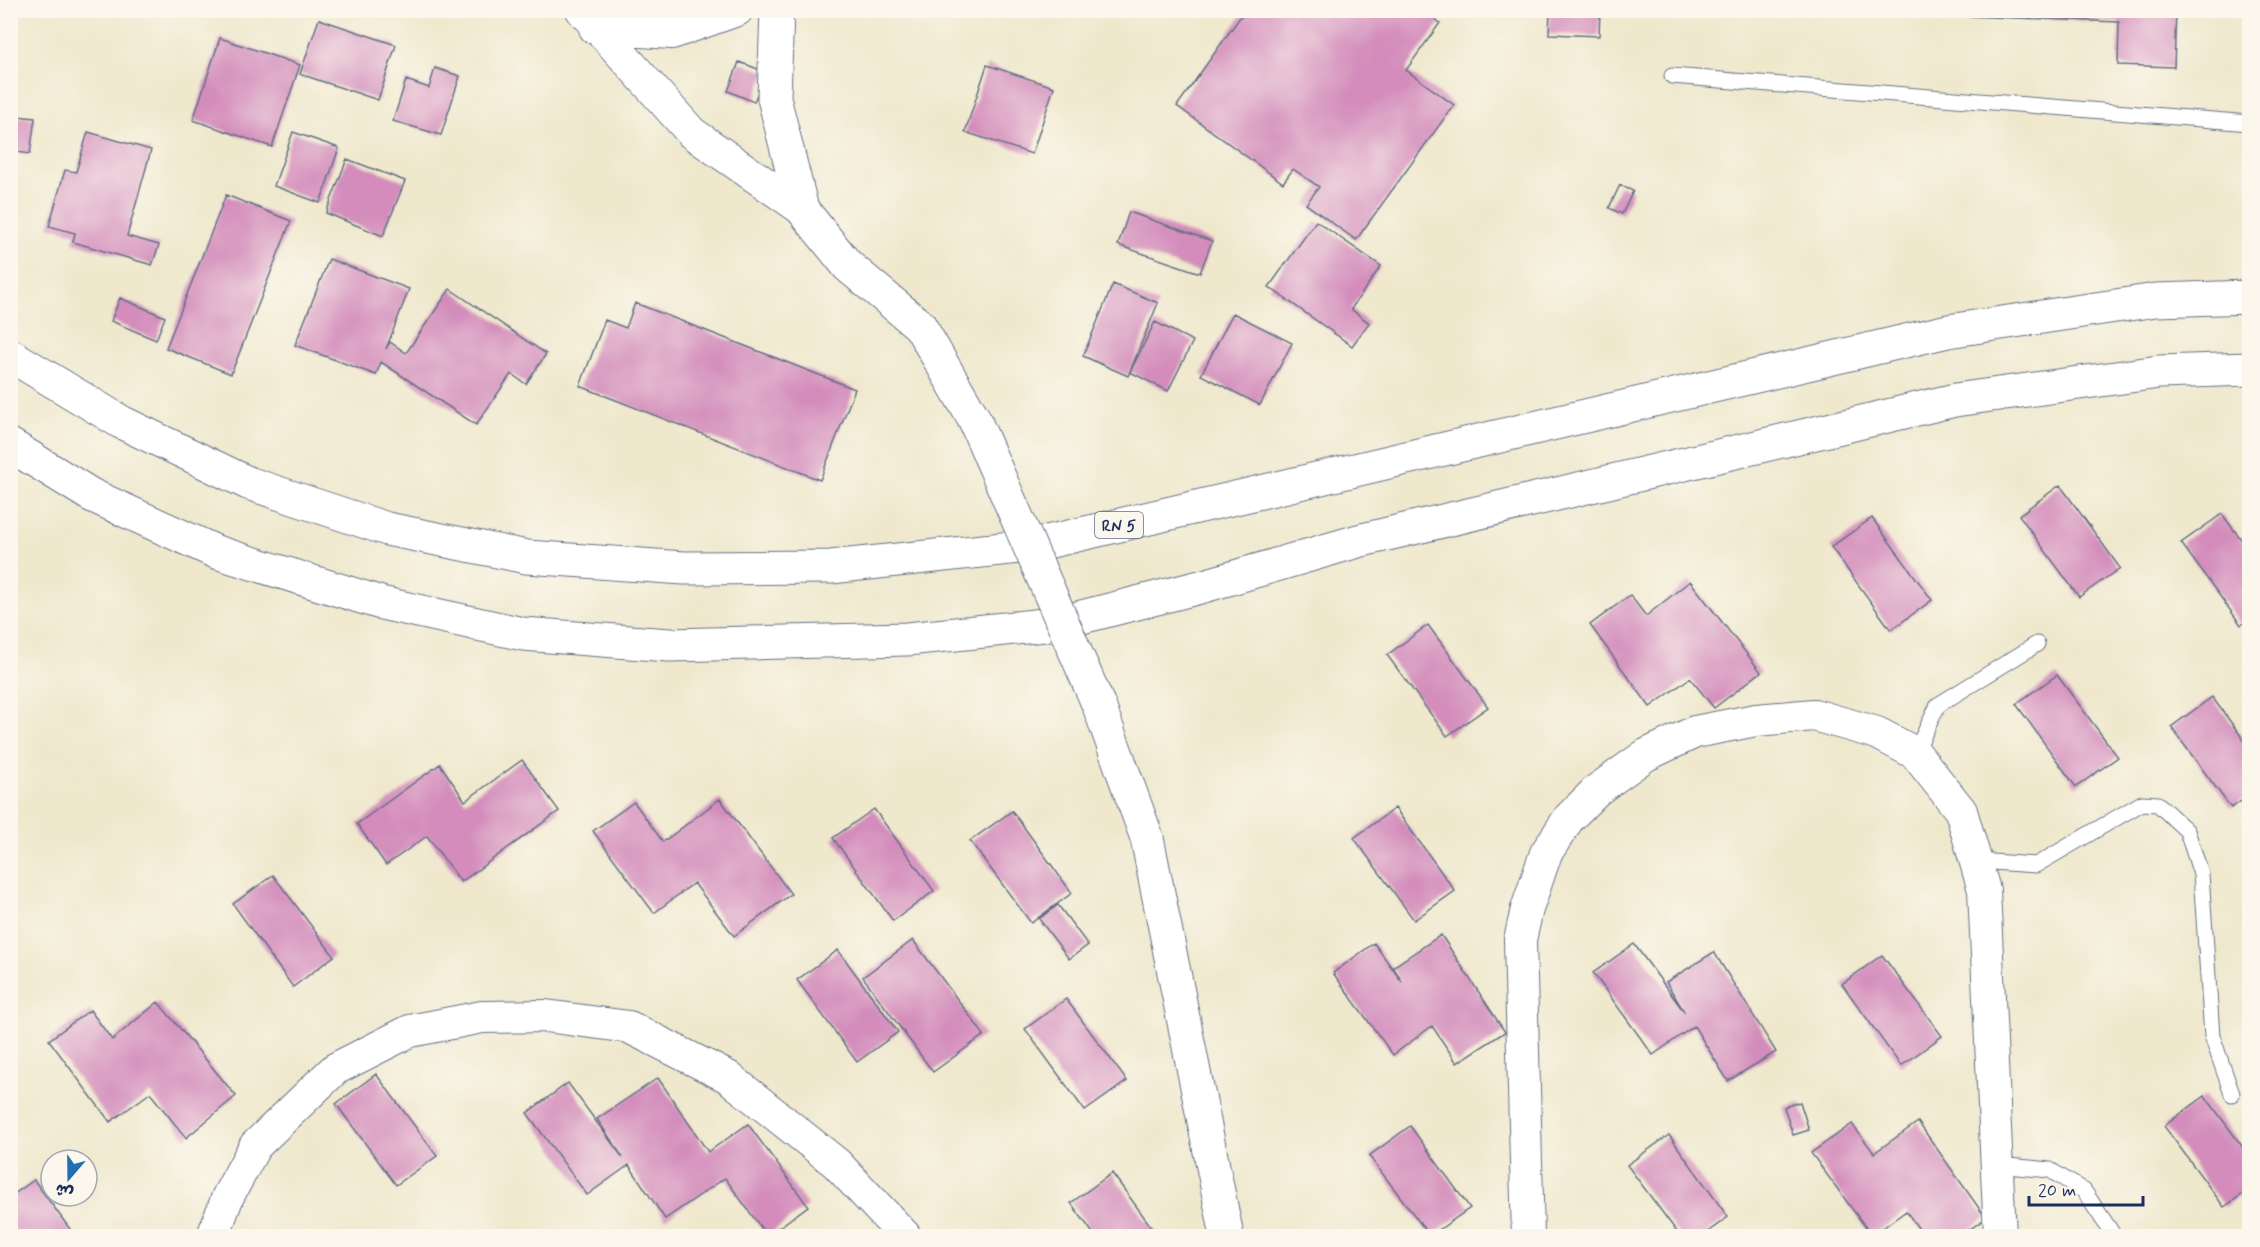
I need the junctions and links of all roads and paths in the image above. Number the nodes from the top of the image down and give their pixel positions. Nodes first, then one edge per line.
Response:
1 (736, 10) edge
2 (777, 10) edge
3 (589, 19) edge
4 (1672, 76) dead end
5 (2250, 123) edge
6 (802, 209) junction
7 (2250, 297) edge
8 (10, 355) edge
9 (2250, 369) edge
10 (10, 445) edge
11 (2037, 644) dead end
12 (1915, 753) junction
13 (1977, 861) junction
14 (2232, 1094) dead end
15 (1996, 1165) junction
16 (213, 1236) edge
17 (905, 1236) edge
18 (1227, 1236) edge
19 (1528, 1236) edge
20 (2000, 1236) edge
21 (2114, 1236) edge

1 - 3 street
2 - 6 main road
3 - 6 street
4 - 5 lane
6 - 18 main road, bridge
7 - 8 main road, RN 5
9 - 10 main road
11 - 12 lane
12 - 13 street
12 - 19 street
13 - 14 lane
13 - 15 street
15 - 20 street
15 - 21 lane
16 - 17 street

